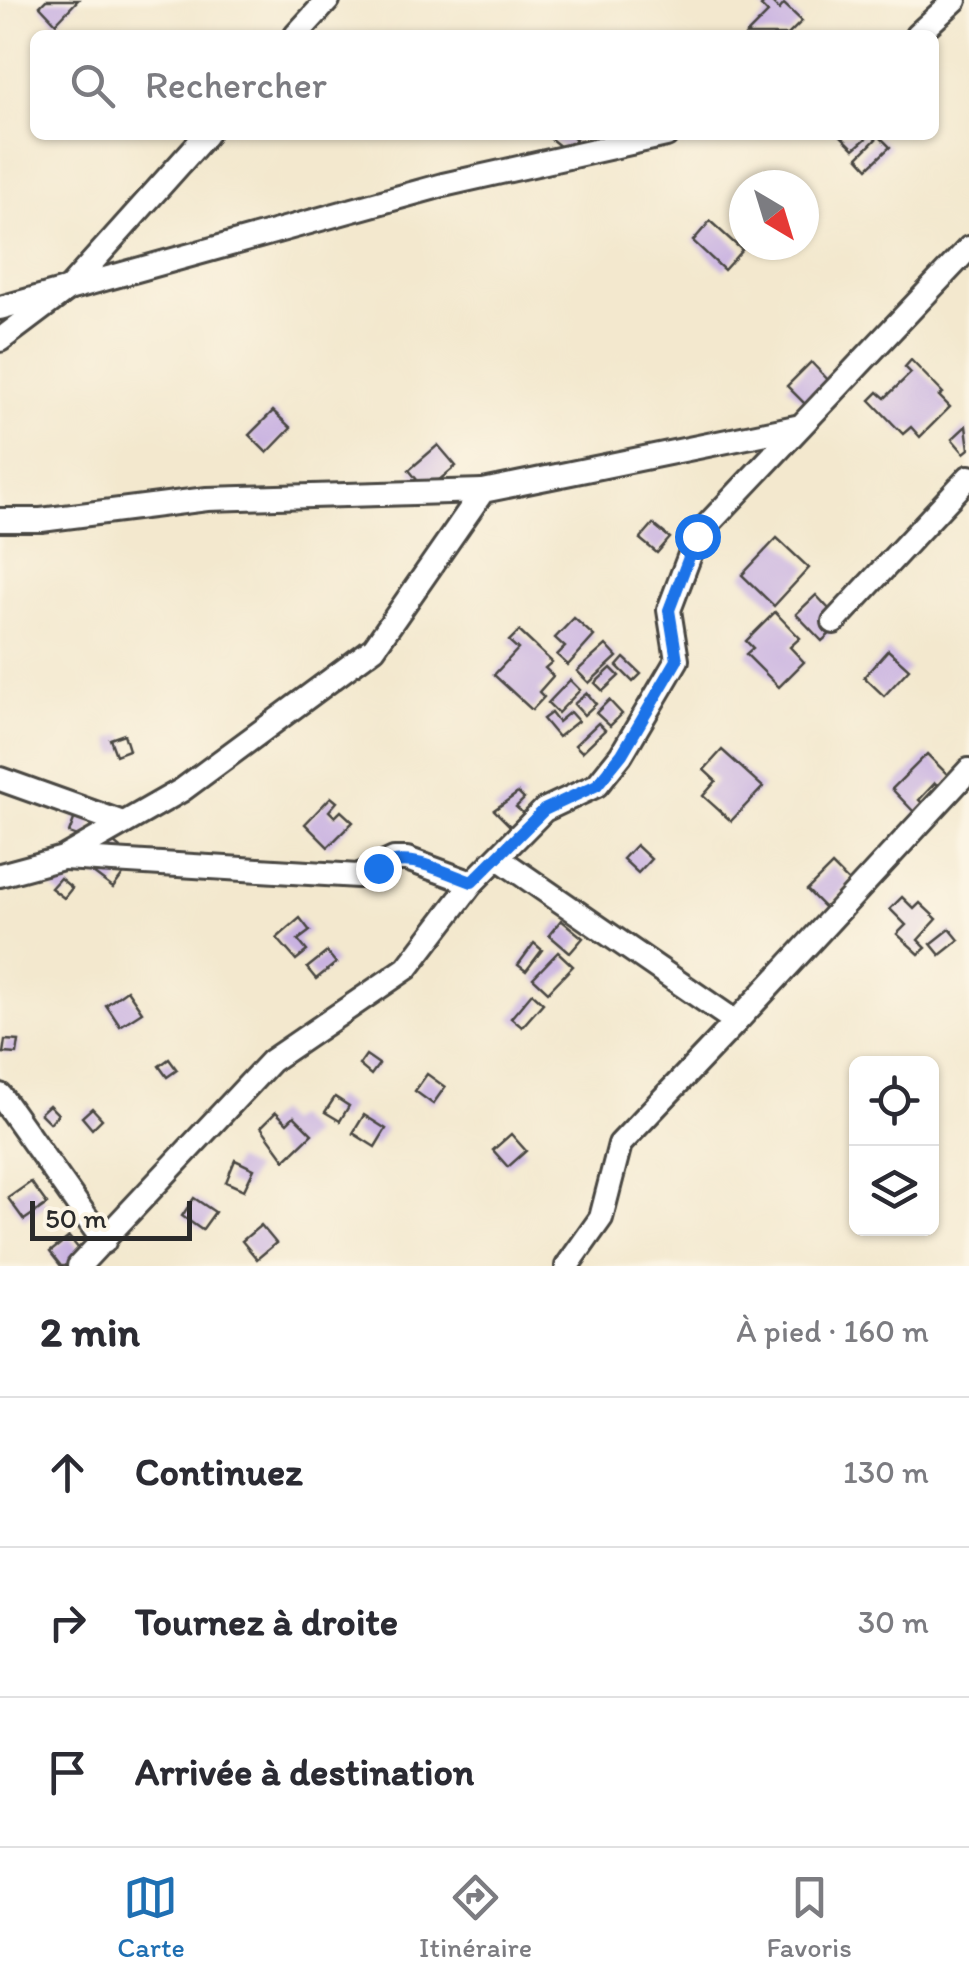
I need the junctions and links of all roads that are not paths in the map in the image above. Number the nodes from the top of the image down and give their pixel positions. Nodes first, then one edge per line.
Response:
1 (328, 0) edge
2 (955, 0) edge
3 (301, 30) edge
4 (922, 30) edge
5 (202, 140) edge
6 (644, 140) edge
7 (969, 248) edge
8 (69, 288) junction
9 (0, 308) edge
10 (0, 340) edge
11 (796, 427) junction
12 (969, 477) edge
13 (483, 491) junction
14 (0, 520) edge
15 (834, 622) dead end
16 (969, 770) edge
17 (0, 779) edge
18 (123, 823) junction
19 (63, 858) junction
20 (498, 858) junction
21 (0, 876) edge
22 (472, 882) junction
23 (736, 1022) junction
24 (0, 1095) edge
25 (104, 1242) junction
26 (79, 1266) edge
27 (567, 1266) edge

1 - 3 street
2 - 4 street
5 - 8 street
6 - 8 street
7 - 11 street
8 - 9 street
8 - 10 street
11 - 13 street
11 - 20 street
12 - 15 street
13 - 14 street
13 - 18 street
16 - 23 street
17 - 18 street
18 - 19 street
19 - 21 street
19 - 22 street
20 - 22 street
20 - 23 street
22 - 25 street
23 - 27 street
24 - 25 street
25 - 26 street

